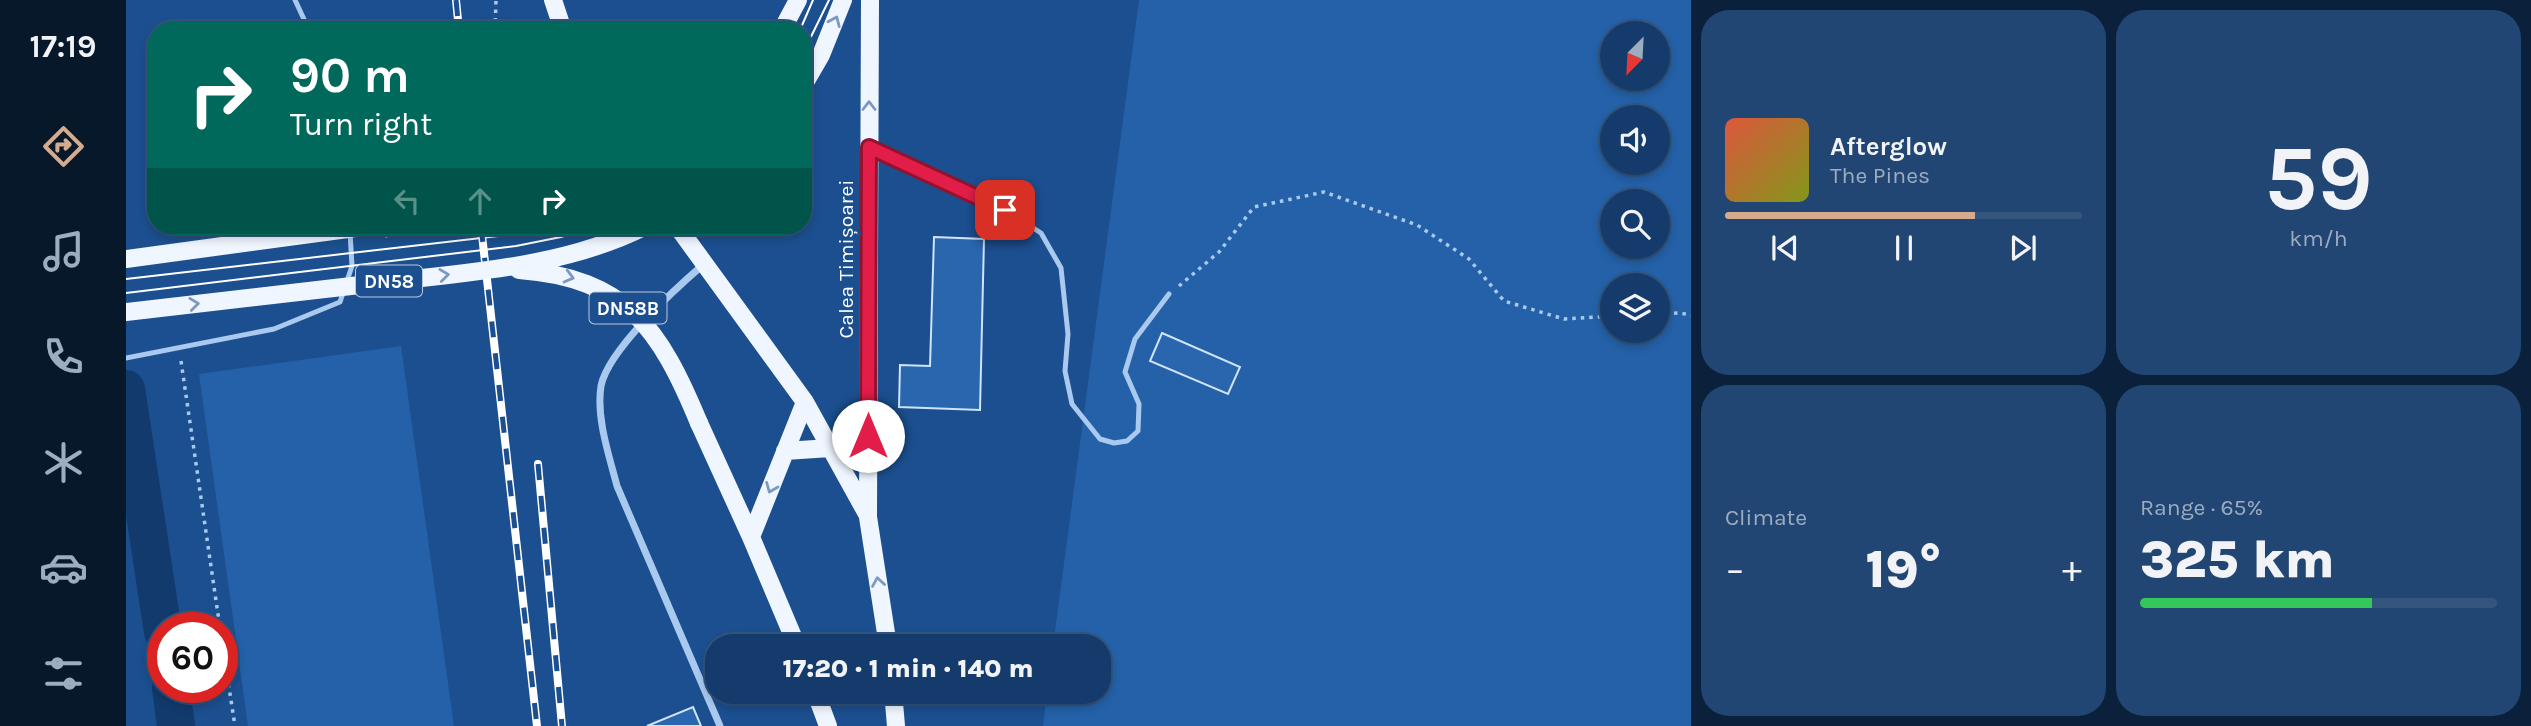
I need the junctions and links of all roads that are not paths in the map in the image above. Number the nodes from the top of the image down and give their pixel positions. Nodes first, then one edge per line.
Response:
1 (295, 0) edge
2 (553, 0) edge
3 (798, 0) edge
4 (843, 0) edge
5 (870, 0) edge
6 (305, 21) edge
7 (560, 21) edge
8 (787, 21) edge
9 (812, 70) edge
10 (869, 147) junction
11 (303, 235) edge
12 (350, 235) edge
13 (625, 235) edge
14 (683, 235) edge
15 (126, 259) edge
16 (704, 264) junction
17 (502, 268) junction
18 (1169, 294) road end
19 (126, 312) edge
20 (126, 358) edge
21 (805, 402) junction
22 (830, 448) junction
23 (785, 451) junction
24 (868, 517) junction
25 (751, 537) junction
26 (792, 634) edge
27 (886, 634) edge
28 (820, 704) edge
29 (894, 704) edge
30 (720, 726) edge
31 (828, 726) edge
32 (896, 726) edge

1 - 6 lane
2 - 7 main road
3 - 8 main road
9 -> 4 main road
10 -> 5 main road, Calea Timișoarei
10 - 18 lane
10 - 24 main road, Calea Timișoarei
11 - 15 main road, bridge
12 - 20 lane
13 - 17 main road, DN58, bridge
14 - 16 main road, Calea Timișoarei
16 - 21 main road, Calea Timișoarei
16 - 30 street
19 -> 17 main road, DN58, bridge
17 -> 25 main road, DN58B, bridge
21 - 22 main road, Calea Timișoarei
21 - 23 main road
22 - 23 main road
22 - 24 main road, Calea Timișoarei
23 -> 25 main road
27 -> 24 main road, Calea Timișoarei
25 - 26 main road, DN58B
28 - 31 main road
29 - 32 main road

